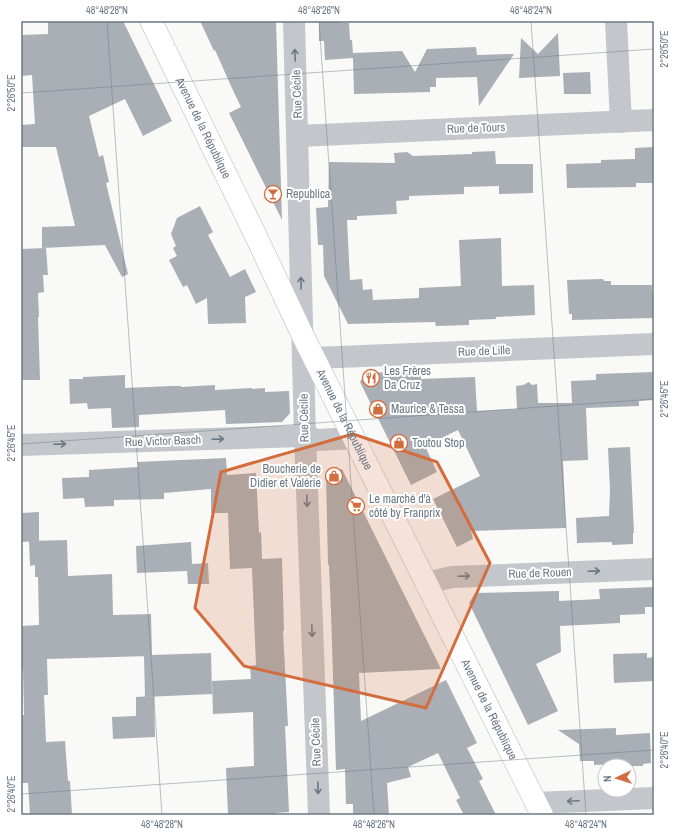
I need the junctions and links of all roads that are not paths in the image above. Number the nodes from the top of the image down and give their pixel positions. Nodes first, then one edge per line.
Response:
1 (151, 21) edge
2 (294, 21) edge
3 (616, 21) edge
4 (654, 120) edge
5 (621, 122) junction
6 (298, 136) junction
7 (303, 336) junction
8 (654, 344) edge
9 (314, 358) junction
10 (305, 436) junction
11 (354, 438) junction
12 (21, 445) edge
13 (654, 569) edge
14 (426, 582) junction
15 (654, 798) edge
16 (539, 809) edge
17 (319, 815) edge

1 - 7 main road, Avenue de la République
6 -> 2 street, Rue Cécile
3 - 5 street
4 - 5 street, Rue de Tours
5 - 6 street, Rue de Tours
7 -> 6 street, Rue Cécile
7 - 9 main road, Avenue de la République
7 - 10 street, Rue Cécile
8 - 9 street, Rue de Lille
9 - 11 main road, Avenue de la République
10 - 11 street, Rue Victor Basch
12 -> 10 street, Rue Victor Basch
10 -> 17 street, Rue Cécile
11 - 14 main road, Avenue de la République
14 -> 13 street, Rue de Rouen
14 - 16 main road, Avenue de la République
15 -> 16 street

